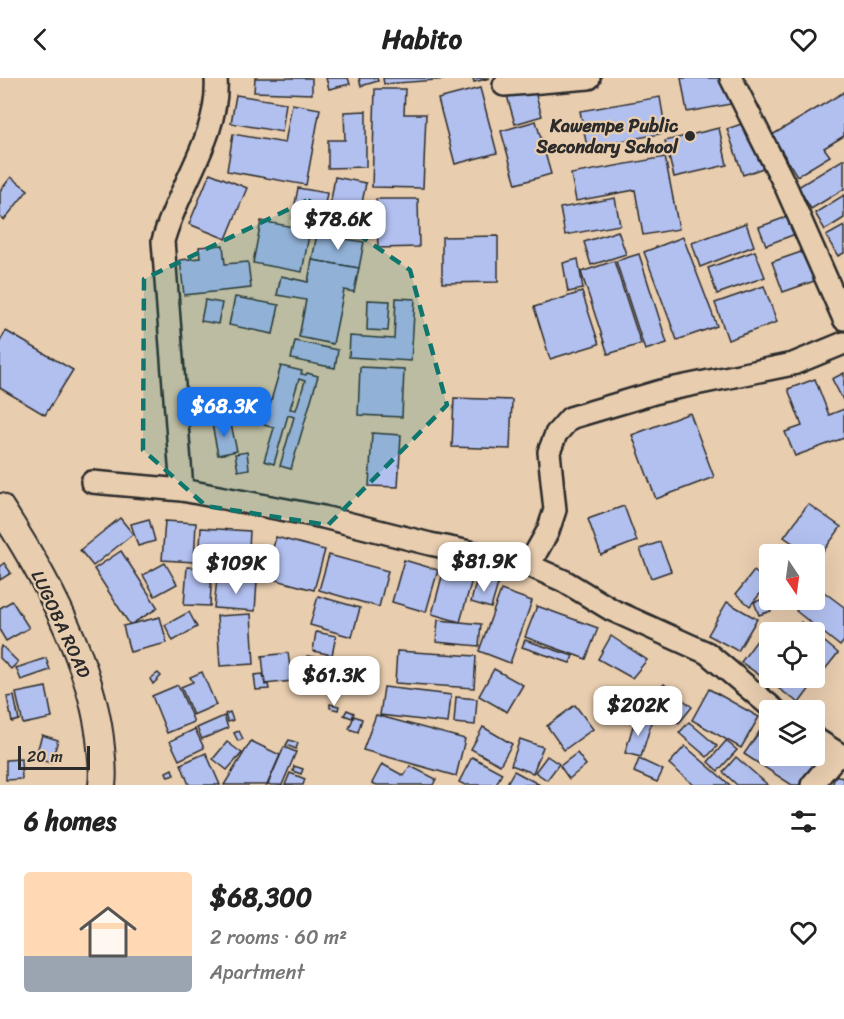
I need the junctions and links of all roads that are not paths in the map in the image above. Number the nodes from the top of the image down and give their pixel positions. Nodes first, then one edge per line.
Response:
1 (216, 78) edge
2 (589, 78) edge
3 (731, 78) edge
4 (504, 85) dead end
5 (844, 319) edge
6 (844, 343) edge
7 (92, 482) dead end
8 (182, 490) junction
9 (0, 507) edge
10 (524, 563) junction
11 (763, 700) edge
12 (825, 745) edge
13 (841, 756) edge
14 (102, 785) edge
15 (812, 785) edge

1 - 8 street
2 - 4 street
3 - 5 street
6 - 10 street
7 - 8 street
8 - 10 street
9 - 14 street, LUGOBA ROAD
10 - 11 street
12 - 13 street
13 - 15 street

